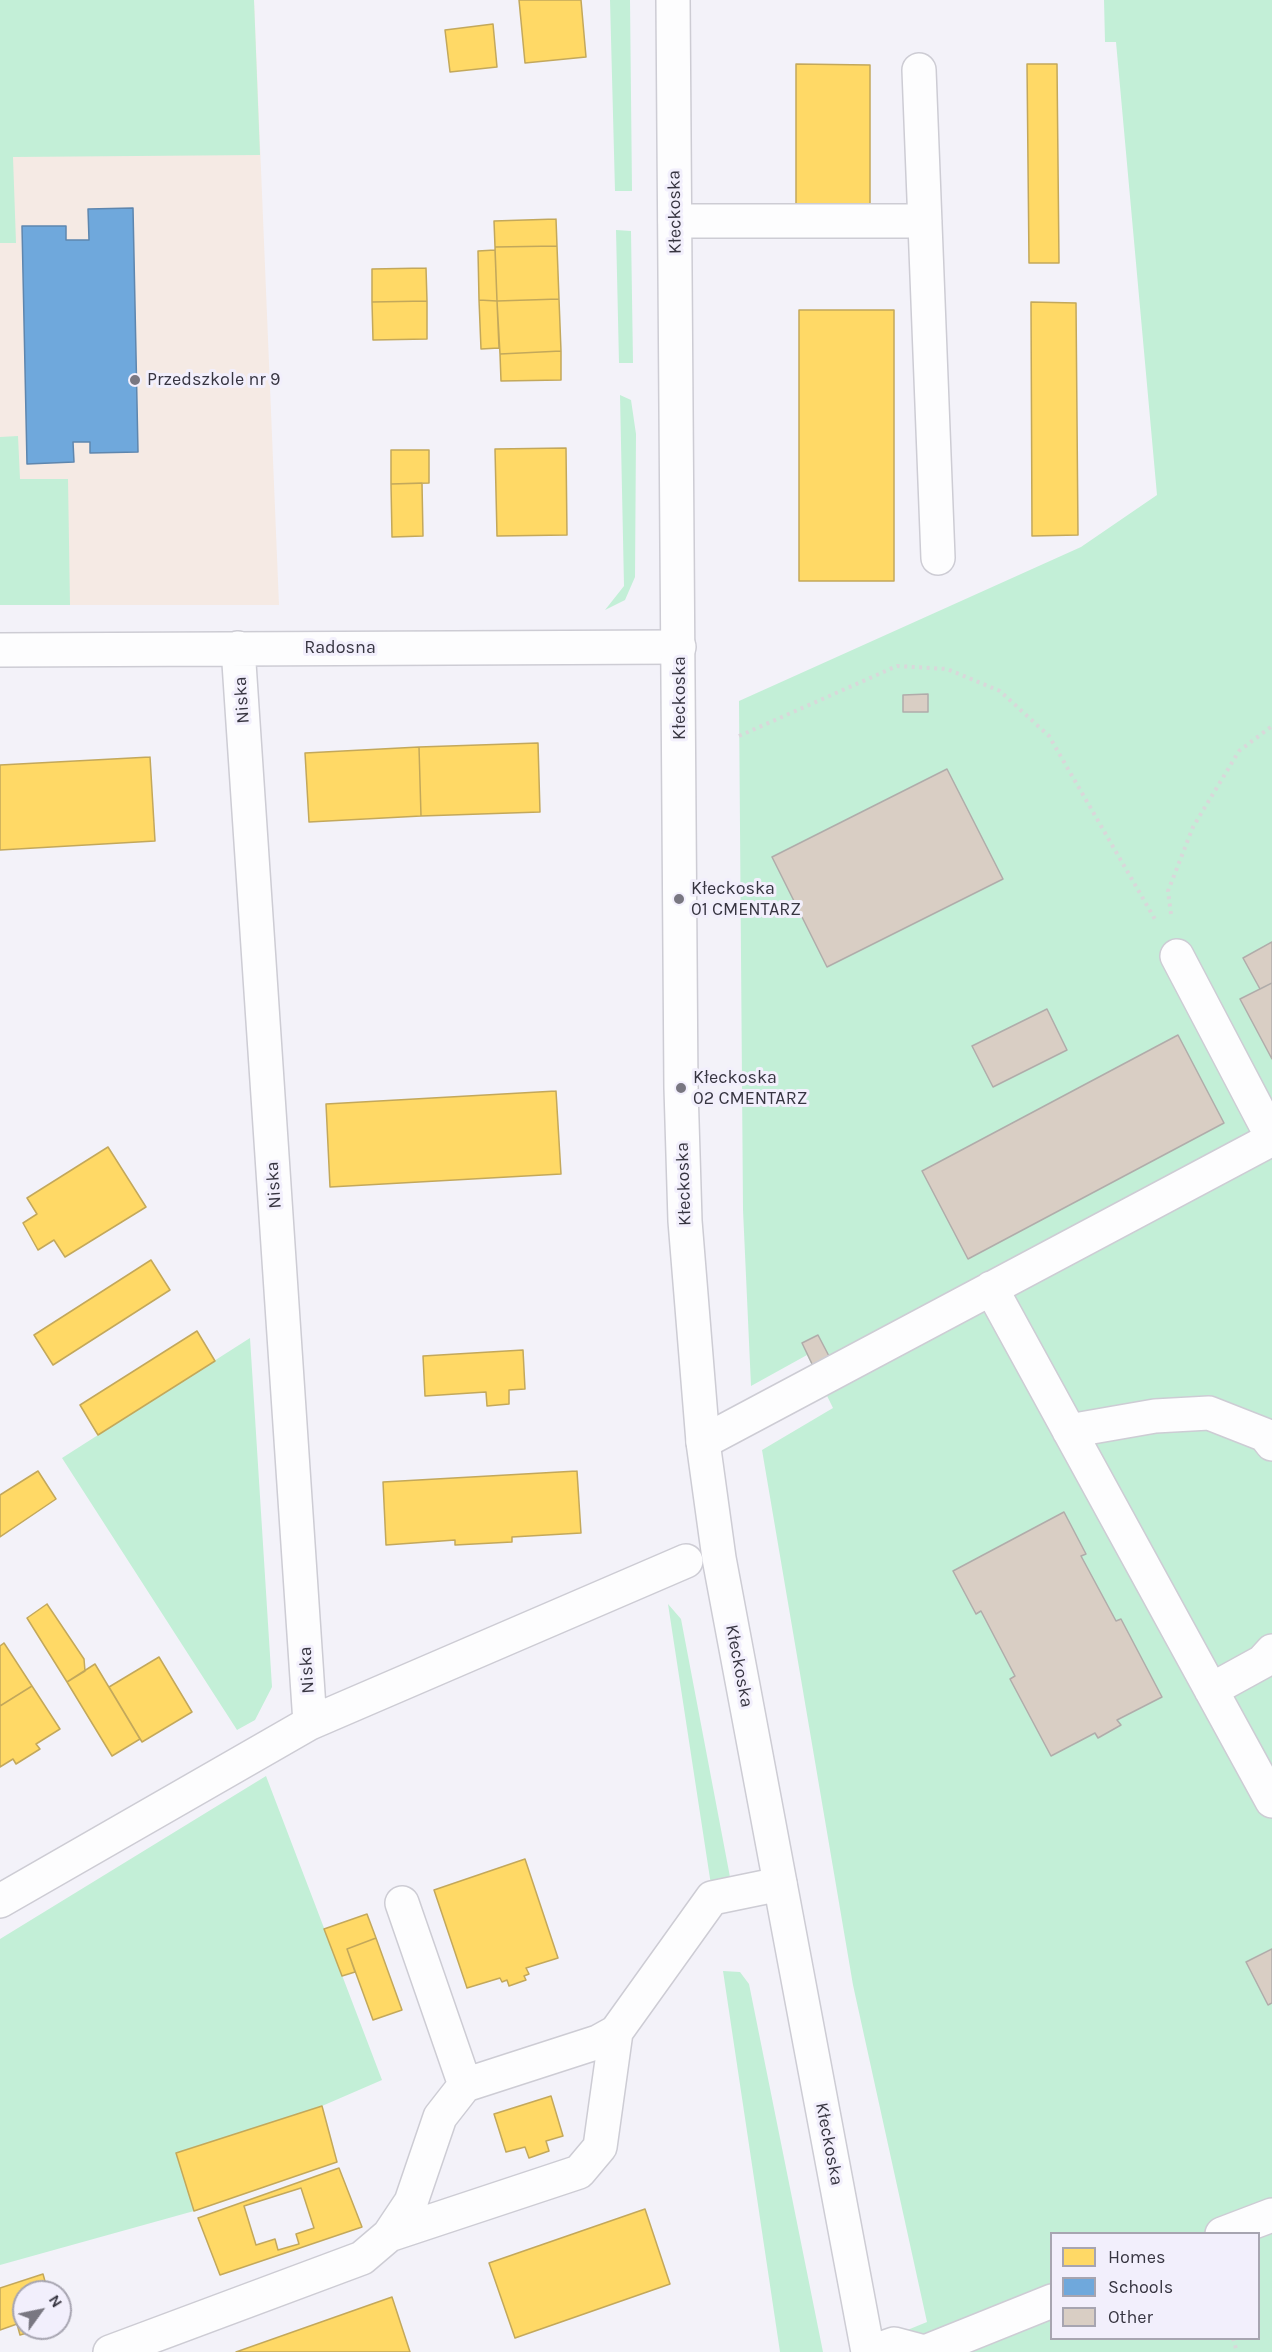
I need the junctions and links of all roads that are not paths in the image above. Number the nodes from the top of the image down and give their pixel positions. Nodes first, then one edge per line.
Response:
1 (673, 0) edge
2 (919, 70) dead end
3 (675, 221) junction
4 (925, 221) junction
5 (938, 558) dead end
6 (679, 647) junction
7 (238, 648) junction
8 (0, 650) edge
9 (1177, 956) road end
10 (1272, 1138) edge
11 (991, 1288) junction
12 (1069, 1431) junction
13 (703, 1442) junction
14 (1272, 1444) edge
15 (686, 1561) dead end
16 (1272, 1651) edge
17 (1211, 1690) junction
18 (310, 1723) junction
19 (1272, 1801) edge
20 (780, 1884) junction
21 (1, 1897) edge
22 (402, 1903) dead end
23 (616, 2032) junction
24 (465, 2085) junction
25 (1272, 2215) edge
26 (1227, 2232) edge
27 (389, 2235) junction
28 (1050, 2302) edge
29 (110, 2352) edge
30 (870, 2352) edge
31 (925, 2352) edge

1 - 3 street, Kłeckoska
2 - 4 street
3 - 4 street
3 - 6 street, Kłeckoska
4 - 5 street
6 - 7 street, Radosna
6 - 13 street, Kłeckoska
7 - 8 street, Radosna
7 - 18 street, Niska
9 - 10 street
10 - 11 street
11 - 12 street
11 - 13 street
12 - 14 street
12 - 17 street
13 - 20 street, Kłeckoska
15 - 18 street, Niska
16 - 17 street
17 - 19 street
18 - 21 street, Niska
20 - 23 street
20 - 30 street, Kłeckoska
22 - 24 street
23 - 24 street
23 - 27 street
24 - 27 street
25 - 26 street
27 - 29 street
28 - 31 street
30 - 31 street

